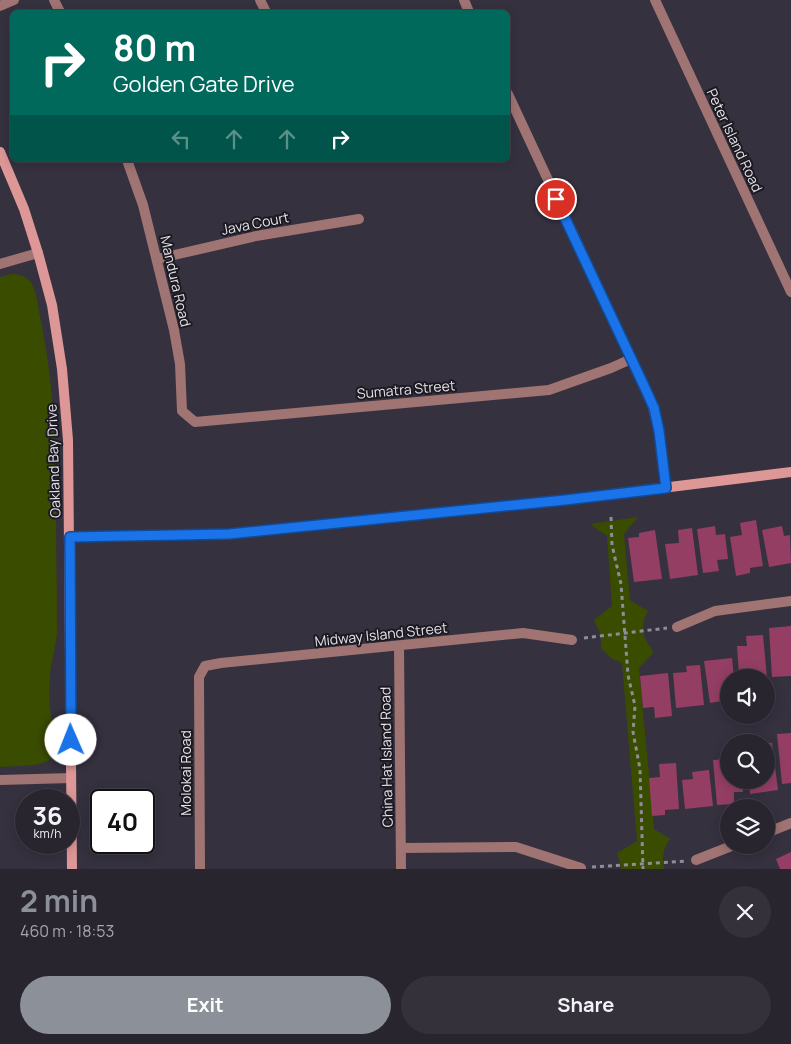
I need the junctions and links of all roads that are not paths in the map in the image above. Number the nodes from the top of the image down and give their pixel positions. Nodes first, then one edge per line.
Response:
1 (14, 0) edge
2 (654, 0) edge
3 (0, 6) edge
4 (510, 98) edge
5 (0, 152) edge
6 (129, 162) edge
7 (359, 219) dead end
8 (38, 252) junction
9 (157, 259) junction
10 (0, 264) edge
11 (791, 292) edge
12 (631, 358) junction
13 (182, 411) joint
14 (791, 472) edge
15 (666, 488) junction
16 (70, 537) junction
17 (791, 601) edge
18 (677, 626) road end
19 (572, 640) road end
20 (399, 646) junction
21 (199, 677) joint
22 (71, 778) junction
23 (0, 780) edge
24 (791, 823) edge
25 (775, 829) edge
26 (401, 848) junction
27 (720, 851) edge
28 (696, 860) road end
29 (581, 868) road end
30 (72, 869) edge
31 (200, 869) edge
32 (401, 869) edge

1 - 3 street
2 - 11 street, Peter Island Road
4 - 12 street
5 - 8 street, Oakland Bay Drive
6 - 9 street, Mandura Road
7 - 9 street, Java Court
8 - 10 street
8 - 16 street, Oakland Bay Drive
9 - 13 street, Mandura Road
12 - 13 street, Sumatra Street
12 - 15 street
14 - 15 street
15 - 16 street
16 - 22 street, Oakland Bay Drive
17 - 18 street
19 - 20 street, Midway Island Street
20 - 21 street, Midway Island Street
20 - 26 street, China Hat Island Road
21 - 31 street, Molokai Road
22 - 23 street
22 - 30 street, Oakland Bay Drive
24 - 25 street
26 - 29 street
26 - 32 street, China Hat Island Road
27 - 28 street

